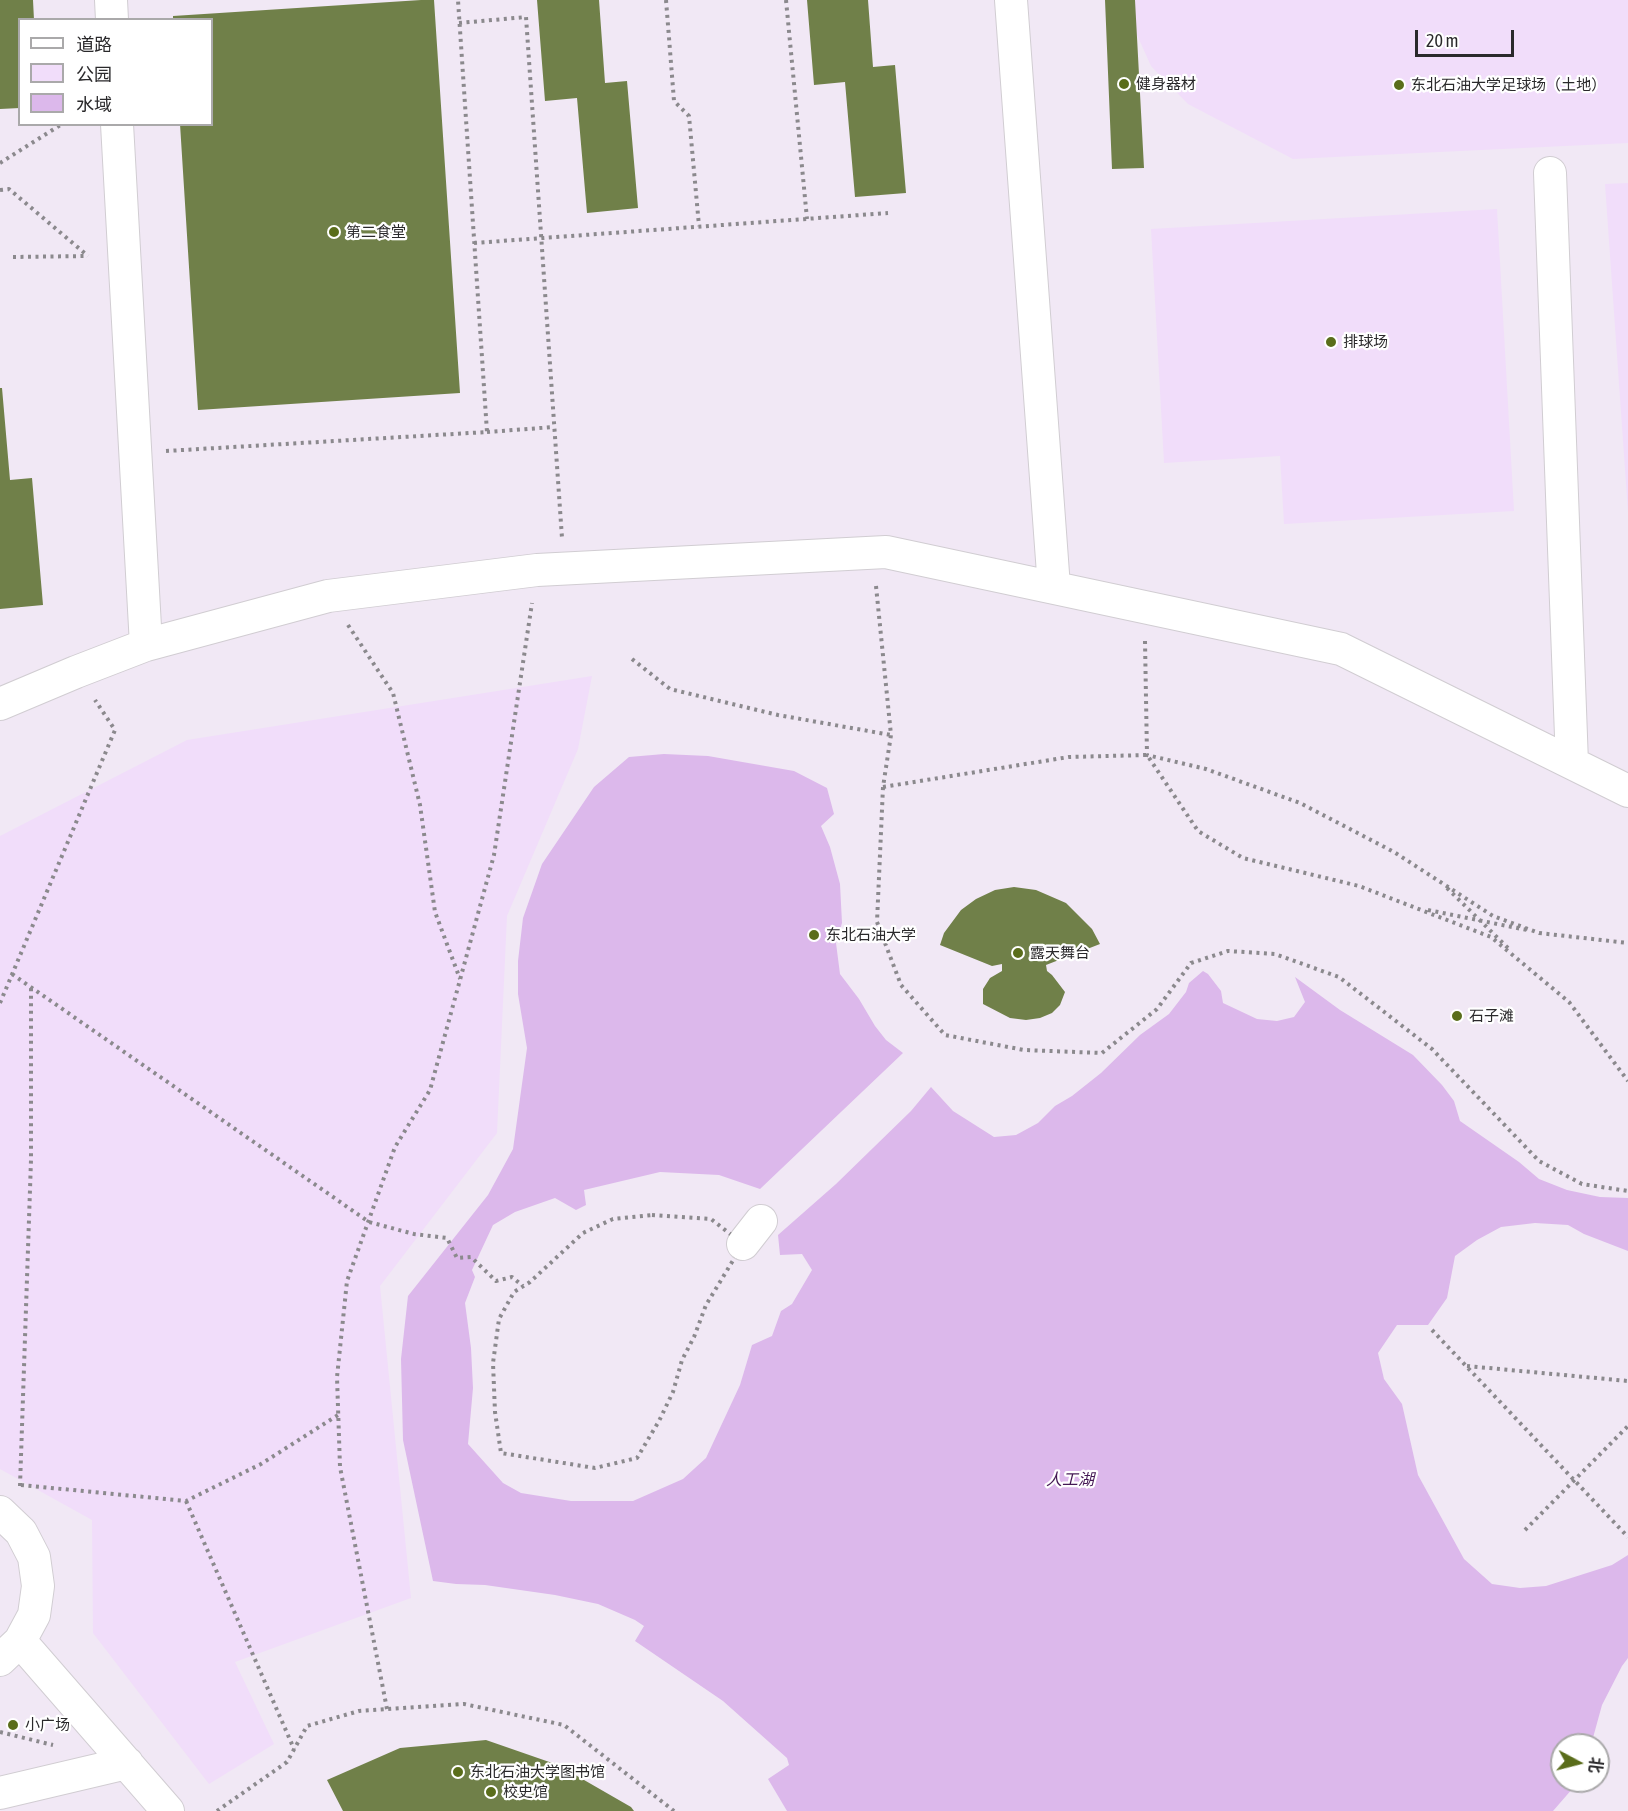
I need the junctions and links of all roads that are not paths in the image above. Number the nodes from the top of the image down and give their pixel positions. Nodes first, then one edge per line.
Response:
1 (111, 0) edge
2 (1011, 0) edge
3 (112, 18) edge
4 (117, 126) edge
5 (1550, 173) dead end
6 (1054, 587) junction
7 (146, 645) junction
8 (0, 704) edge
9 (1572, 763) junction
10 (1628, 791) edge
11 (10, 1509) edge
12 (10, 1651) edge
13 (127, 1763) junction
14 (0, 1792) edge
15 (168, 1811) edge

1 - 3 street
2 - 6 street
4 - 7 street
5 - 9 street
6 - 7 street
6 - 9 street
7 - 8 street
9 - 10 street
11 - 12 street
12 - 13 street
13 - 14 street
13 - 15 street

